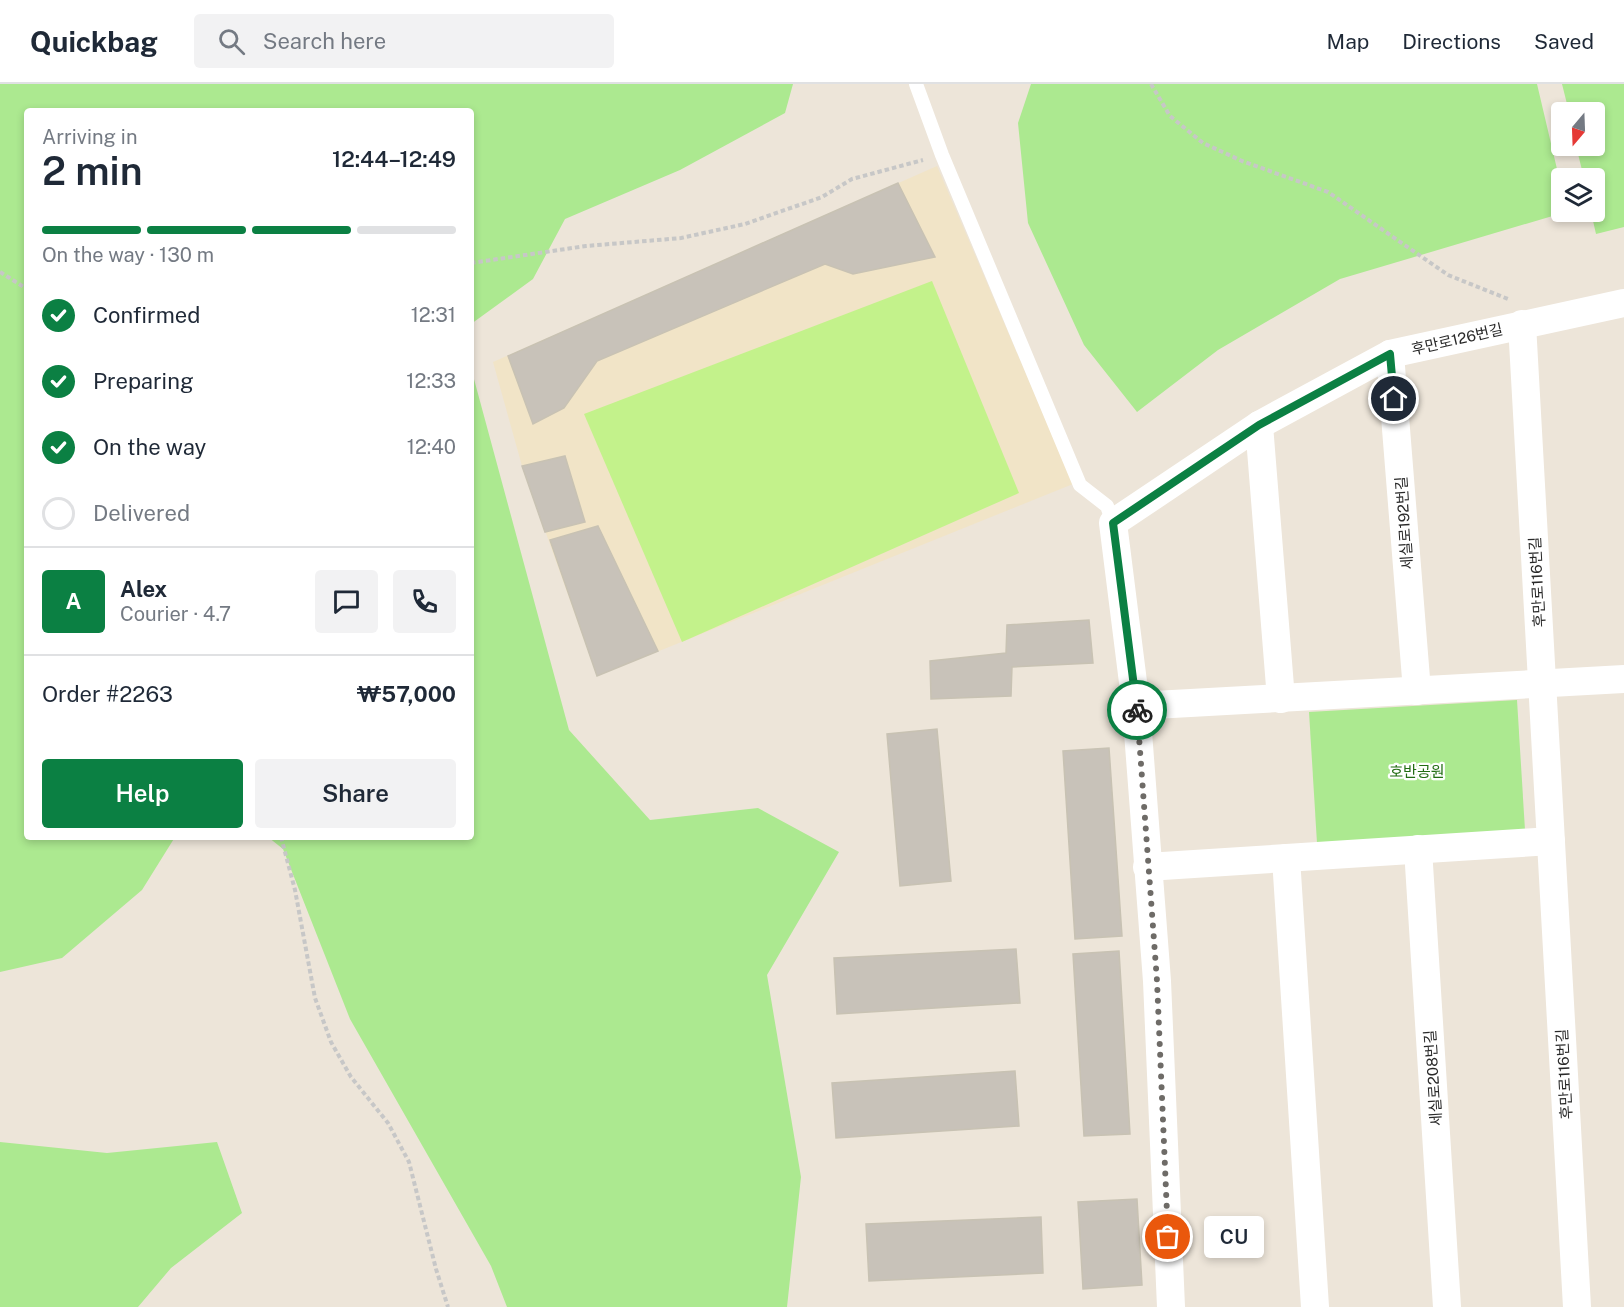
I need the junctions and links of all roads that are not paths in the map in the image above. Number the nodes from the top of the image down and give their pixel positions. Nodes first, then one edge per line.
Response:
1 (916, 84) edge
2 (1624, 303) edge
3 (1522, 324) junction
4 (1390, 354) junction
5 (1259, 425) junction
6 (1113, 523) junction
7 (1624, 680) edge
8 (1543, 684) junction
9 (1417, 692) junction
10 (1281, 699) junction
11 (1137, 706) junction
12 (1551, 840) junction
13 (1418, 849) junction
14 (1286, 858) junction
15 (1147, 867) junction
16 (1171, 1307) edge
17 (1315, 1307) edge
18 (1447, 1307) edge
19 (1577, 1307) edge

1 - 6 lane
2 - 3 street, 후만로126번길
3 - 4 street, 후만로126번길
3 - 8 street, 후만로116번길
4 - 5 street, 후만로126번길
4 - 9 street, 세실로192번길
5 - 6 street, 후만로126번길
5 - 10 street
6 - 11 street
7 - 8 street
8 - 9 street
8 - 12 street, 후만로116번길
9 - 10 street
10 - 11 street
11 - 15 street
12 - 13 street
12 - 19 street, 후만로116번길
13 - 14 street
13 - 18 street, 세실로208번길
14 - 15 street
14 - 17 street
15 - 16 street

